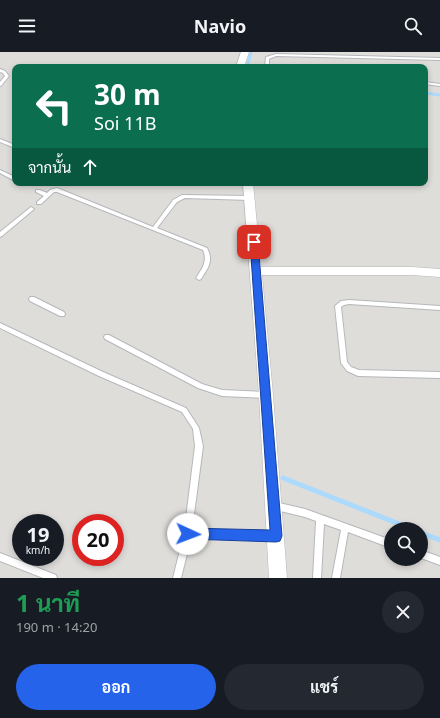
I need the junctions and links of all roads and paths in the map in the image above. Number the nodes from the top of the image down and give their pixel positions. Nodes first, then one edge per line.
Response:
1 (246, 52) edge
2 (440, 59) edge
3 (241, 64) edge
4 (267, 64) edge
5 (0, 70) edge
6 (428, 83) edge
7 (0, 85) edge
8 (440, 85) edge
9 (0, 140) edge
10 (12, 146) edge
11 (0, 171) edge
12 (12, 177) edge
13 (248, 186) edge
14 (38, 191) dead end
15 (47, 195) junction
16 (250, 198) junction
17 (39, 203) dead end
18 (31, 209) dead end
19 (154, 229) junction
20 (0, 235) edge
21 (257, 271) junction
22 (440, 273) edge
23 (199, 278) dead end
24 (32, 299) dead end
25 (440, 308) edge
26 (62, 314) dead end
27 (0, 325) edge
28 (107, 337) dead end
29 (440, 375) edge
30 (266, 395) junction
31 (274, 506) junction
32 (320, 518) junction
33 (345, 527) junction
34 (188, 534) junction
35 (276, 536) junction
36 (384, 541) edge
37 (0, 557) edge
38 (428, 557) edge
39 (440, 561) edge
40 (54, 578) edge
41 (177, 578) edge
42 (278, 578) edge
43 (317, 578) edge
44 (336, 578) edge

1 - 3 street
2 - 4 lane
5 - 7 lane
6 - 8 lane
9 - 10 lane
11 - 12 lane
13 - 16 street
14 - 15 lane
15 - 17 lane
15 - 19 lane
16 - 19 lane
16 - 21 street
18 - 20 lane
19 - 23 lane
21 - 22 street
21 - 30 street
24 - 26 lane
25 - 29 lane
27 - 34 lane
28 - 30 lane
30 - 31 street
31 - 32 lane
31 - 35 street
32 - 33 lane
32 - 43 lane
33 - 36 lane
33 - 44 lane
34 - 35 lane
34 - 41 lane
35 - 42 street
37 - 40 lane
38 - 39 lane

